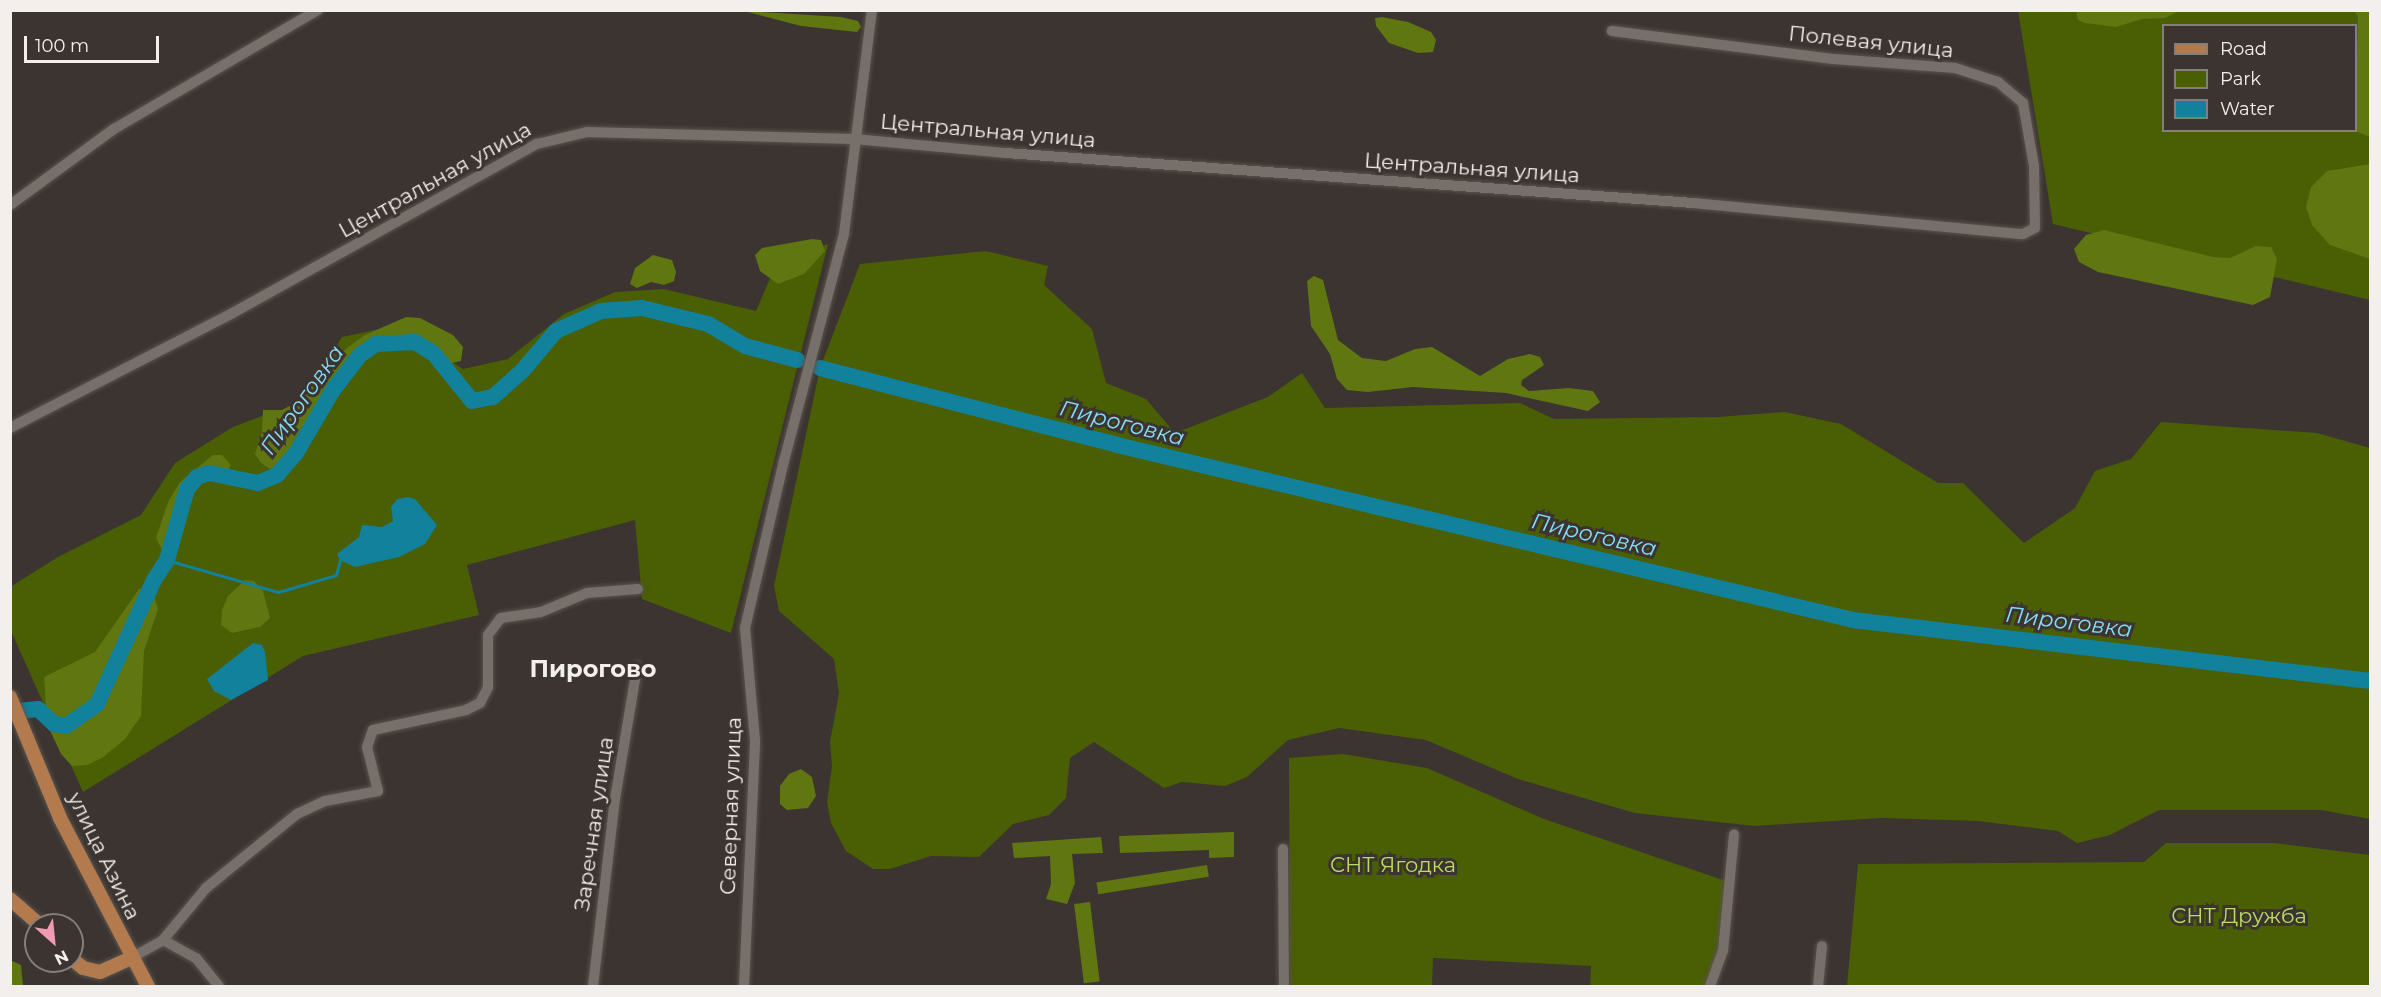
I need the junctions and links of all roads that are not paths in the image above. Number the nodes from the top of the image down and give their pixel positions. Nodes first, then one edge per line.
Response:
1 (318, 10) edge
2 (872, 10) edge
3 (1612, 32) dead end
4 (855, 139) junction
5 (10, 205) edge
6 (2032, 231) joint
7 (10, 428) edge
8 (638, 589) dead end
9 (637, 667) dead end
10 (10, 697) edge
11 (1734, 835) dead end
12 (1282, 849) dead end
13 (10, 899) edge
14 (26, 913) edge
15 (163, 940) junction
16 (1822, 946) dead end
17 (131, 958) junction
18 (84, 968) edge
19 (148, 987) edge
20 (219, 987) edge
21 (593, 987) edge
22 (744, 987) edge
23 (1284, 987) edge
24 (1710, 987) edge
25 (1818, 987) edge

1 - 5 street
2 - 4 street, Северная улица
3 - 6 street, Полевая улица
4 - 6 street, Центральная улица
4 - 7 street, Центральная улица
4 - 22 street, Северная улица
8 - 15 street
9 - 21 street, Заречная улица
10 - 17 main road, улица Азина
11 - 24 street
12 - 23 street
13 - 14 main road
15 - 17 street
15 - 20 street
16 - 25 street
17 - 18 main road
17 - 19 main road, улица Азина

